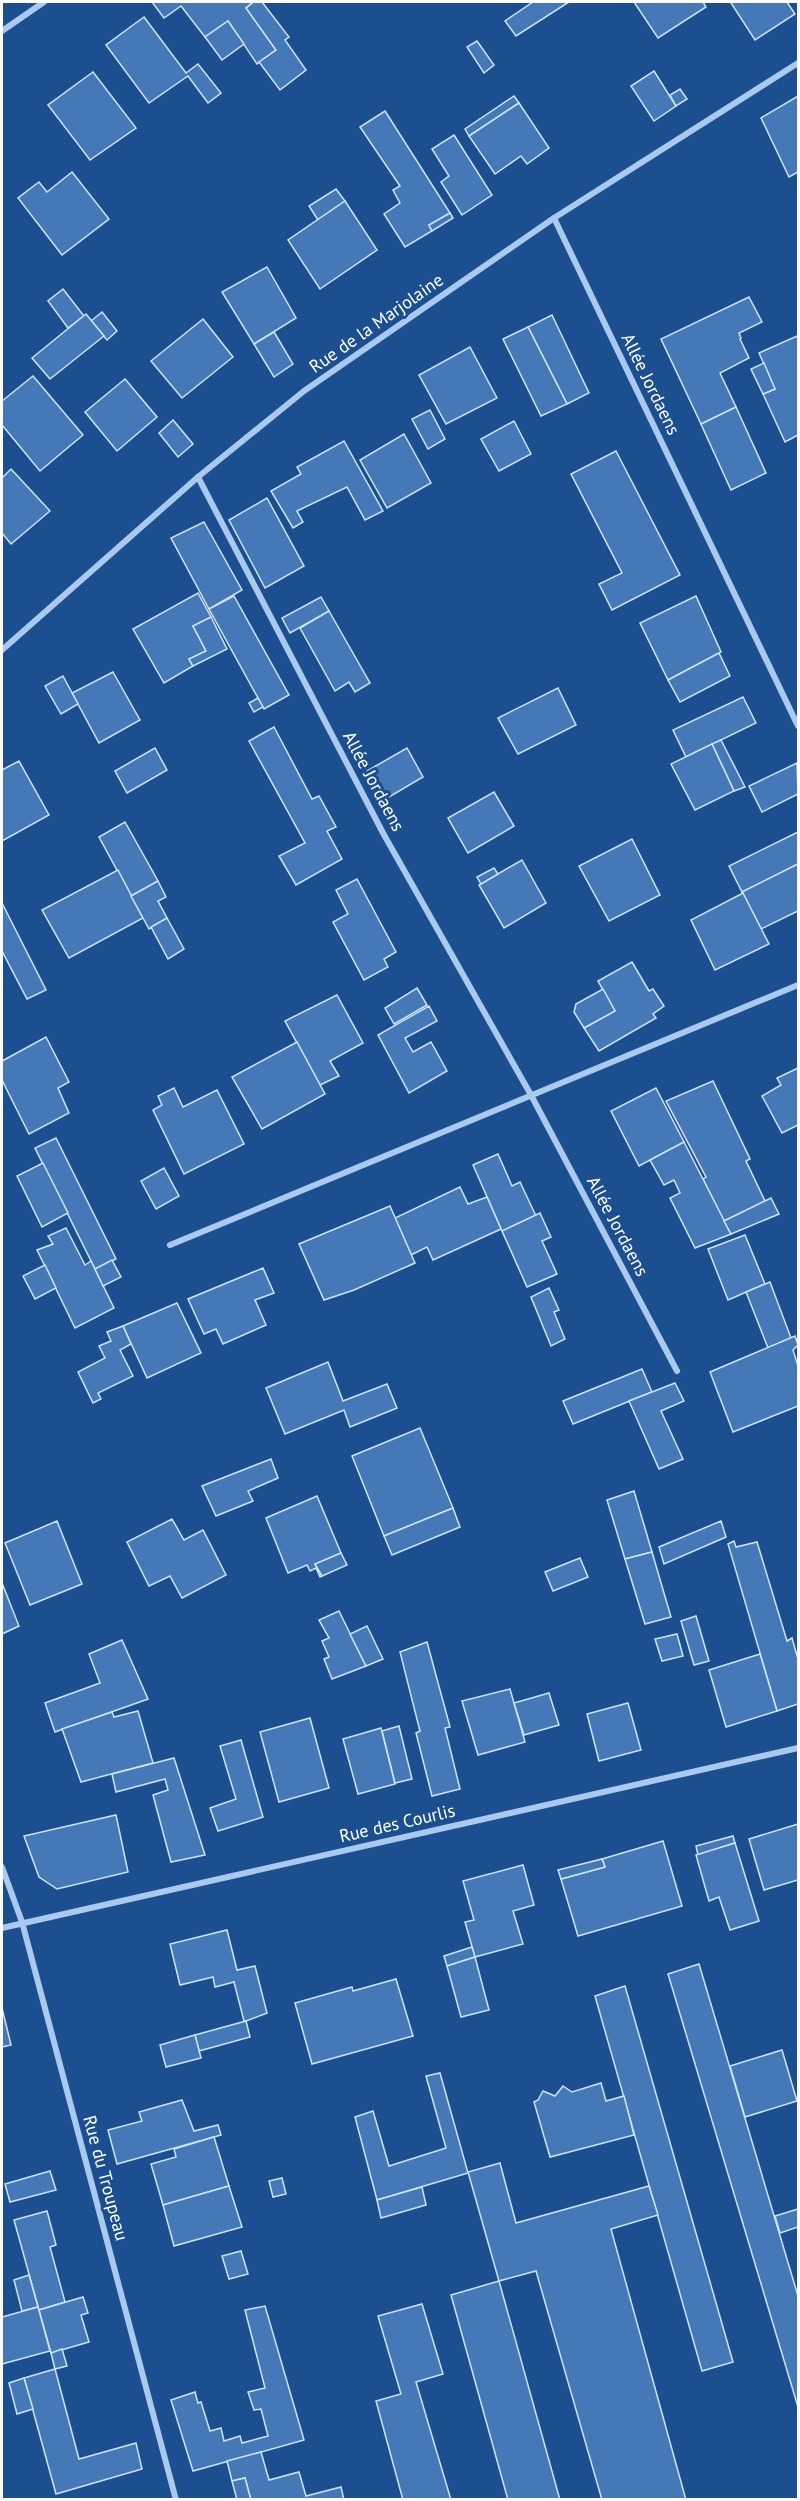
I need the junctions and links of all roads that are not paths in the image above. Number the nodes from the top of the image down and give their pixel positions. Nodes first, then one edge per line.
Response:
1 (44, 2) edge
2 (2, 31) edge
3 (798, 63) edge
4 (554, 218) junction
5 (198, 477) junction
6 (2, 650) edge
7 (798, 726) edge
8 (798, 985) edge
9 (531, 1095) junction
10 (170, 1245) dead end
11 (677, 1371) dead end
12 (798, 1748) edge
13 (2, 1867) edge
14 (22, 1922) junction
15 (2, 1928) edge
16 (176, 2499) edge

1 - 2 street
3 - 4 street, Rue de la Marjolaine
4 - 5 street, Rue de la Marjolaine
4 - 7 street, Allée Jordaens
5 - 6 street, Rue de la Marjolaine
5 - 9 street, Allée Jordaens
8 - 9 street
9 - 10 street
9 - 11 street, Allée Jordaens
12 - 14 street, Rue des Courlis
13 - 14 street, Rue du Troupeau
14 - 15 street, Rue des Courlis
14 - 16 street, Rue du Troupeau

